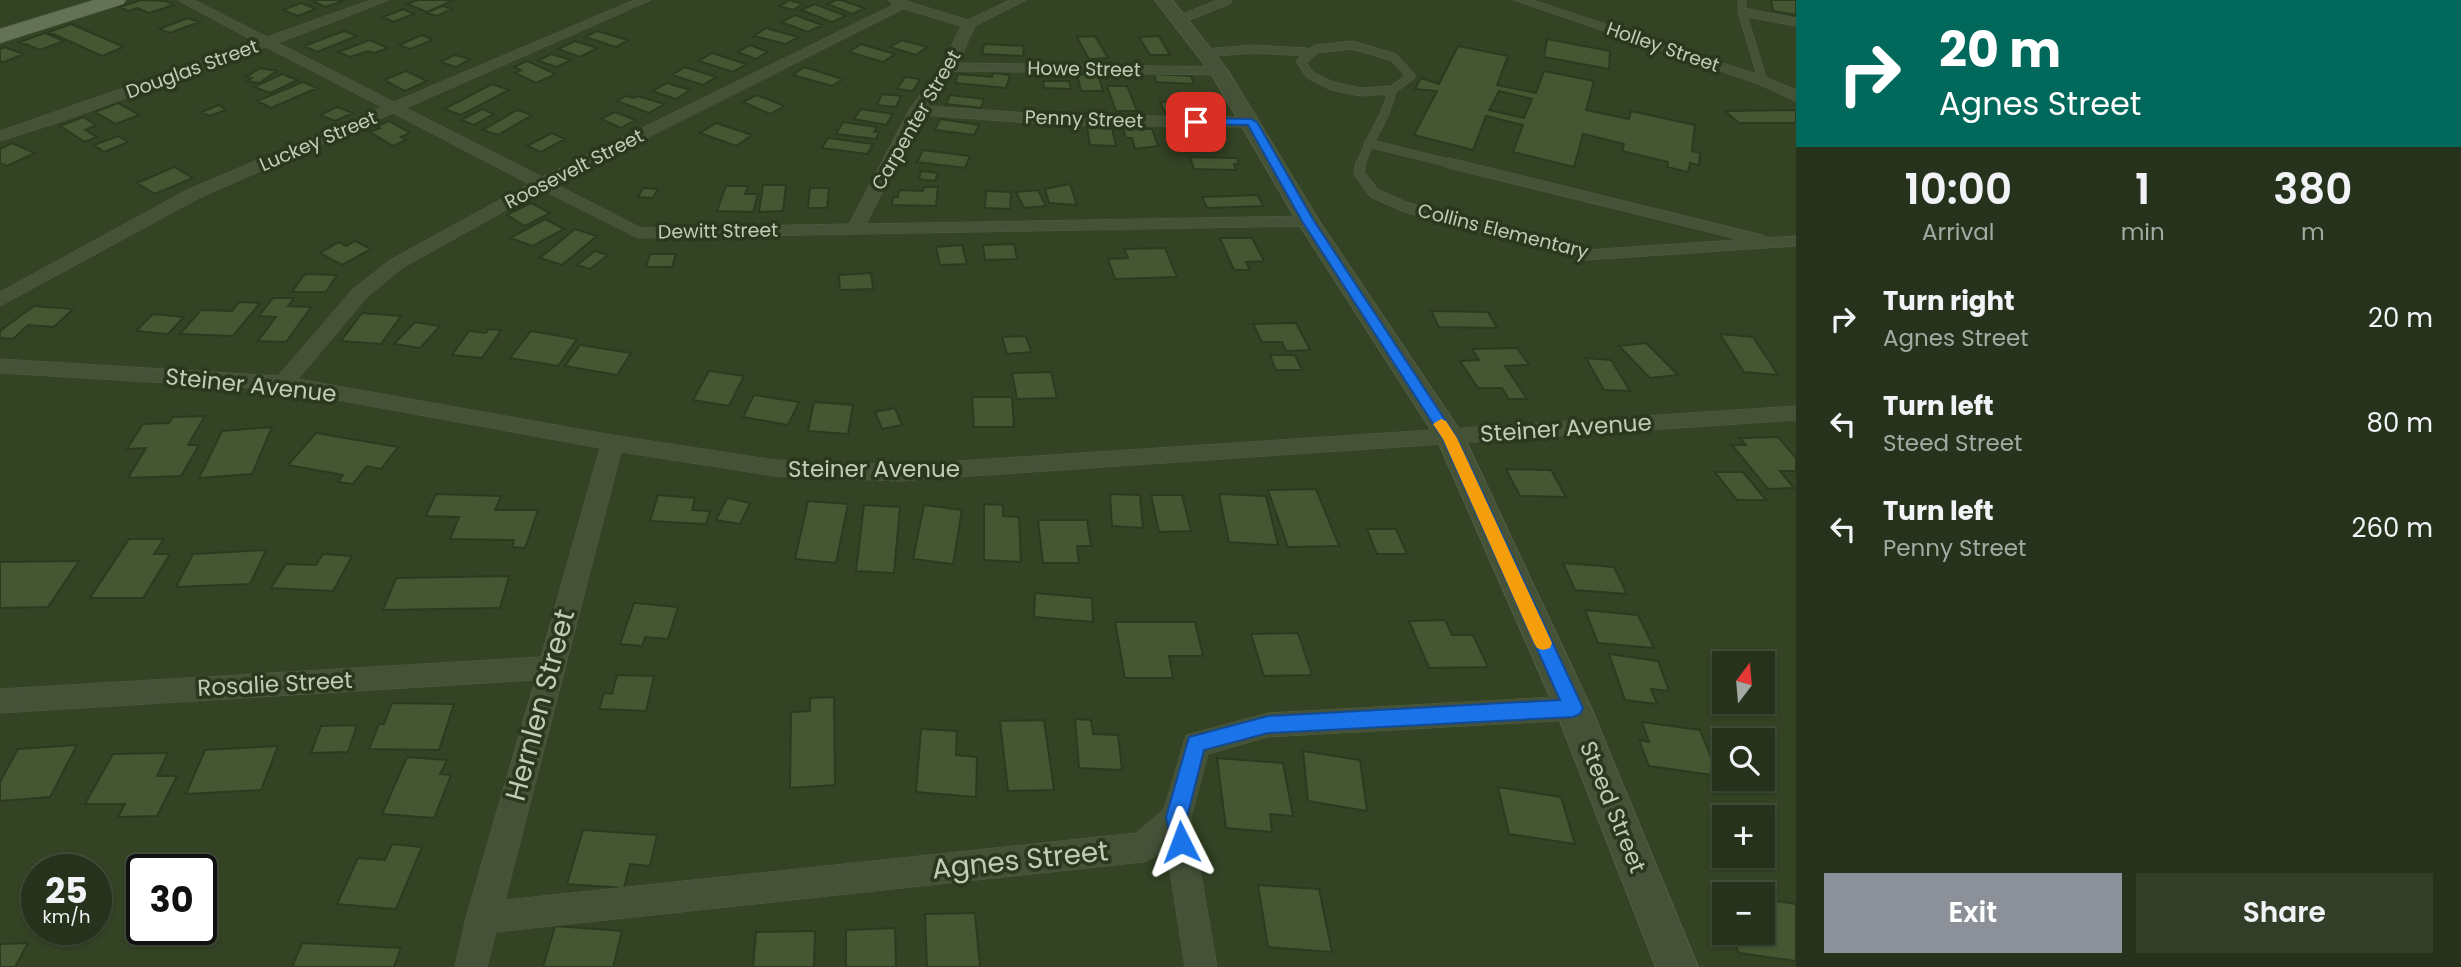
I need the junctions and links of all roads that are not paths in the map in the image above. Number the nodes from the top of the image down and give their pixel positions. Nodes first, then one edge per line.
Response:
1 (66, 0) edge
2 (116, 0) edge
3 (184, 0) edge
4 (383, 0) edge
5 (645, 0) edge
6 (1020, 0) edge
7 (1163, 0) edge
8 (1228, 0) edge
9 (1742, 0) edge
10 (1528, 1) edge
11 (899, 3) edge
12 (1742, 12) junction
13 (0, 20) edge
14 (1179, 20) junction
15 (1796, 22) edge
16 (969, 24) junction
17 (0, 36) edge
18 (264, 43) junction
19 (1306, 52) junction
20 (1204, 53) junction
21 (949, 67) junction
22 (1219, 71) junction
23 (1763, 81) junction
24 (1392, 90) junction
25 (1796, 97) edge
26 (395, 108) junction
27 (917, 110) junction
28 (1251, 122) junction
29 (0, 136) edge
30 (1368, 143) junction
31 (541, 184) junction
32 (1308, 221) junction
33 (855, 229) junction
34 (1796, 242) edge
35 (1775, 243) junction
36 (0, 300) edge
37 (0, 366) edge
38 (283, 383) junction
39 (1796, 413) edge
40 (1450, 438) junction
41 (612, 443) junction
42 (550, 668) junction
43 (0, 701) edge
44 (1573, 708) junction
45 (1176, 817) junction
46 (482, 918) junction
47 (471, 967) edge
48 (1201, 967) edge
49 (1677, 967) edge

1 - 13 main road
2 - 17 main road
3 - 18 street, Dewitt Street
4 - 18 street, Douglas Street
5 - 26 street, Luckey Street
6 - 16 street, Carpenter Street
7 - 14 street, Steed Street
8 - 14 lane
9 - 12 lane
10 - 23 street, Holley Street
11 - 16 street
11 - 31 street, Roosevelt Street
12 - 15 lane
12 - 23 lane
14 - 20 street, Steed Street
16 - 21 street, Carpenter Street
18 - 26 street, Dewitt Street
18 - 29 street, Douglas Street
19 - 20 lane, Collins Elementary
19 - 24 lane
19 - 24 lane, Collins Elementary
20 - 22 street, Steed Street
21 - 22 street, Howe Street
21 - 27 street, Carpenter Street
22 - 28 street, Steed Street
23 - 25 street, Holley Street
24 - 30 lane, Collins Elementary
26 - 31 street, Dewitt Street
26 - 36 street, Luckey Street
27 - 28 street, Penny Street
27 - 33 street, Carpenter Street
28 - 32 street, Steed Street
30 - 35 lane, Collins Elementary
30 - 35 lane, Collins Elementary
31 - 33 street, Dewitt Street
31 - 38 street, Roosevelt Street
32 - 33 street, Dewitt Street
32 - 40 street, Steed Street
34 - 35 lane, Collins Elementary
37 - 38 street, Steiner Avenue
38 - 41 street, Steiner Avenue
39 - 40 street, Steiner Avenue
40 - 41 street, Steiner Avenue
40 - 44 street, Steed Street
41 - 42 street, Hernlen Street
42 - 43 street, Rosalie Street
42 - 46 street, Hernlen Street
44 - 45 street
44 - 49 street, Steed Street
45 - 46 street, Agnes Street
45 - 48 street
46 - 47 street, Hernlen Street

